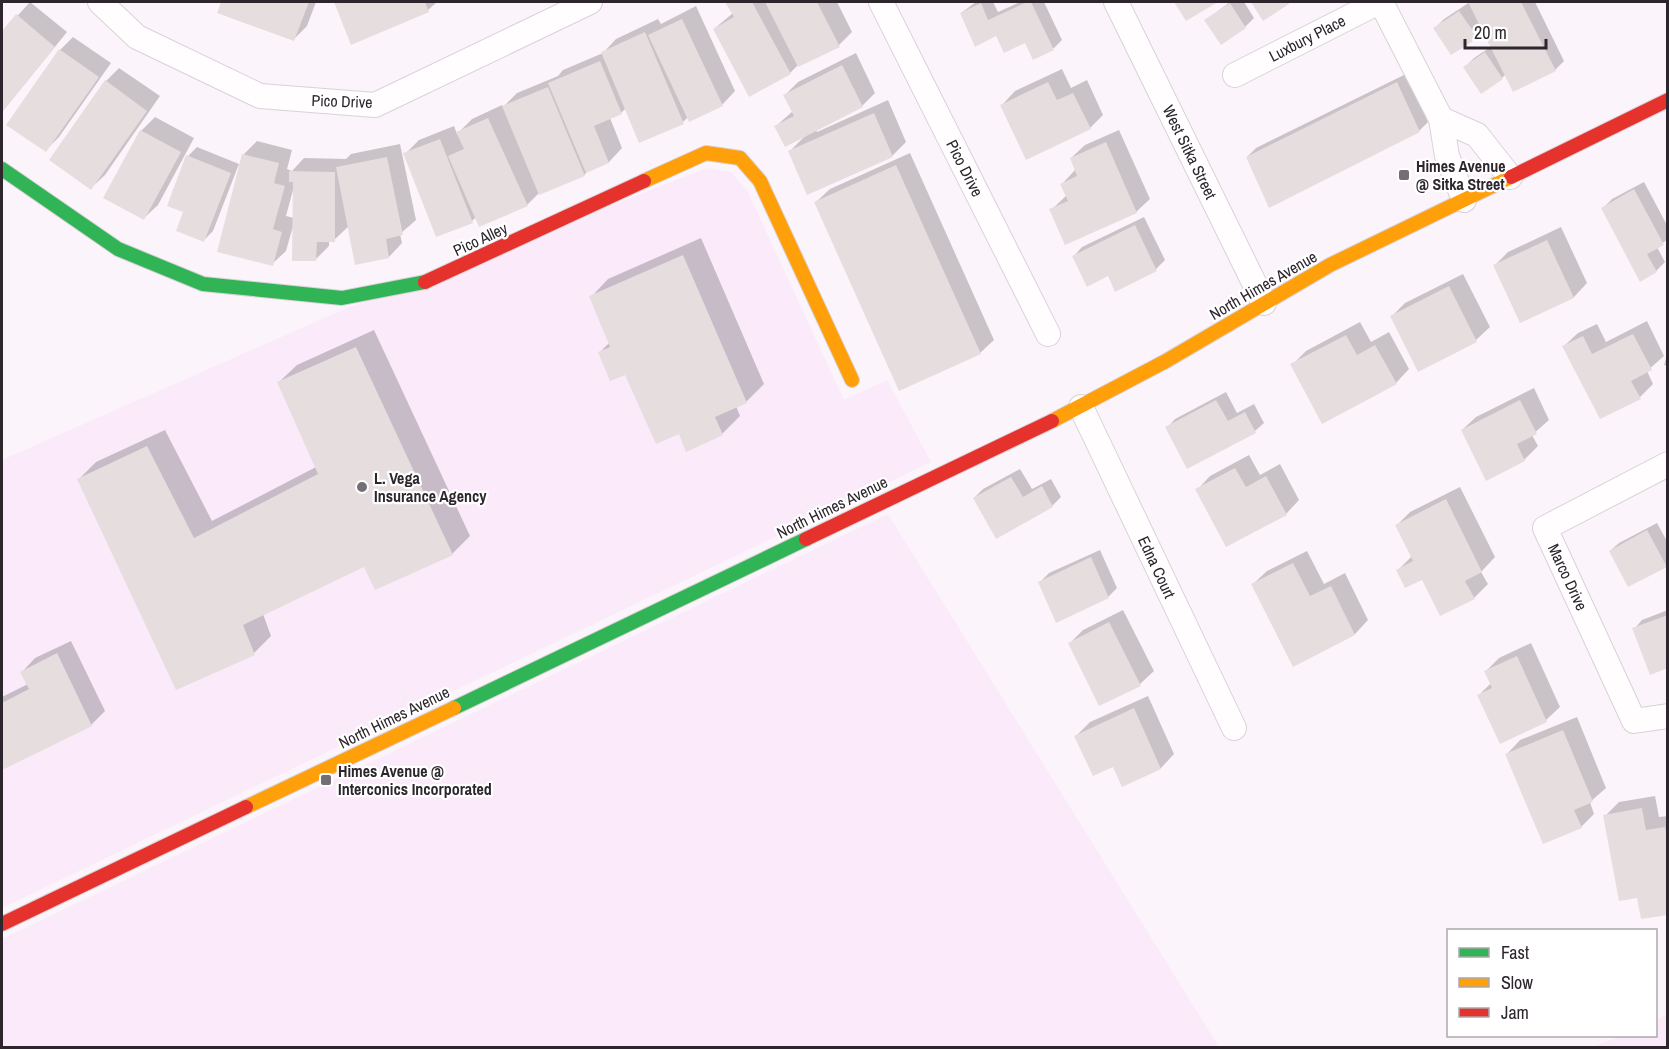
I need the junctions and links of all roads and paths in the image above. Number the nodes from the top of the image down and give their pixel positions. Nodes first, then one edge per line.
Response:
1 (100, 2) edge
2 (590, 2) edge
3 (881, 2) edge
4 (1116, 2) edge
5 (1380, 2) edge
6 (1235, 75) dead end
7 (1668, 100) edge
8 (1441, 119) junction
9 (2, 169) edge
10 (1510, 177) junction
11 (1464, 200) junction
12 (1264, 303) junction
13 (1048, 334) dead end
14 (852, 380) dead end
15 (1081, 407) junction
16 (1668, 464) edge
17 (1668, 716) edge
18 (1234, 728) dead end
19 (2, 924) edge

1 - 2 street, Pico Drive
3 - 13 street, Pico Drive
4 - 12 street, West Sitka Street
5 - 6 street, Luxbury Place
5 - 8 street
7 - 10 street, North Himes Avenue
8 - 10 street
8 - 11 street
9 - 14 street, Pico Alley
10 - 11 street, North Himes Avenue
11 - 12 street, North Himes Avenue
12 - 15 street, North Himes Avenue
15 - 18 street, Edna Court
15 - 19 street, North Himes Avenue
16 - 17 street, Marco Drive

